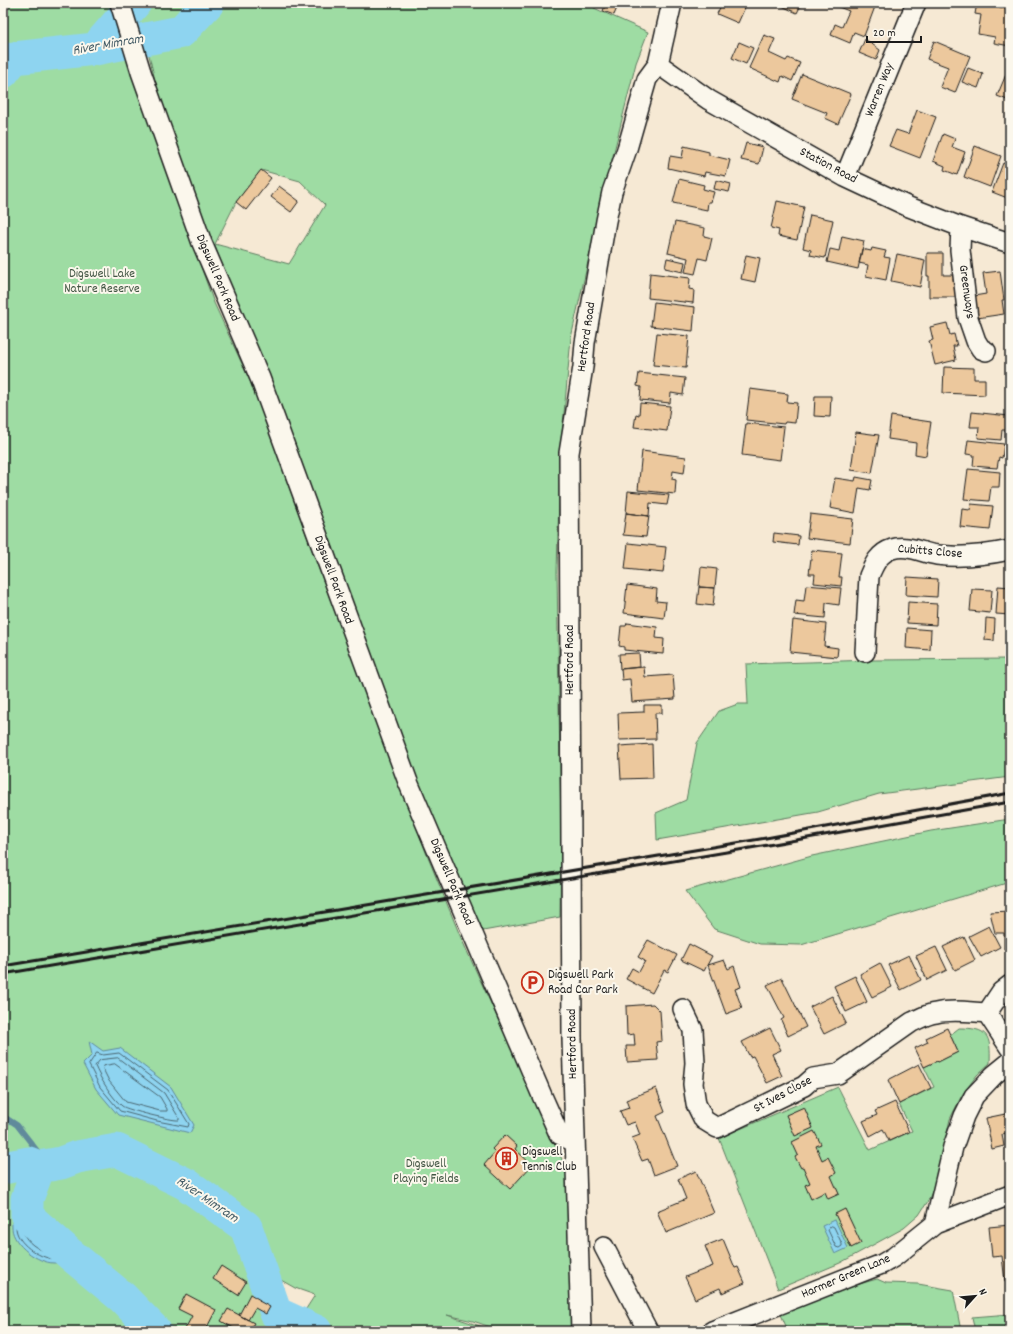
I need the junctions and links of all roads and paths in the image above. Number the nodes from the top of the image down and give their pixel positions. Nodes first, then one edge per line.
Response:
1 (120, 3) edge
2 (672, 3) edge
3 (916, 3) edge
4 (658, 64) junction
5 (845, 176) junction
6 (961, 228) junction
7 (1010, 243) edge
8 (986, 351) dead end
9 (1010, 550) edge
10 (865, 652) dead end
11 (1010, 985) edge
12 (683, 1009) dead end
13 (987, 1013) junction
14 (1010, 1048) edge
15 (1010, 1062) edge
16 (574, 1142) junction
17 (1010, 1195) edge
18 (935, 1224) junction
19 (604, 1247) dead end
20 (581, 1331) edge
21 (648, 1331) edge
22 (712, 1331) edge

1 - 16 street, Digswell Park Road
2 - 4 street, Hertford Road
3 - 5 street, Warren Way
4 - 5 street, Station Road
4 - 16 street, Hertford Road
5 - 6 street, Station Road
6 - 7 street, Station Road
6 - 8 street, Greenways
9 - 10 street, Cubitts Close
11 - 13 street
12 - 13 street, St Ives Close
13 - 14 street
15 - 18 street
16 - 20 street, Hertford Road
17 - 18 street, Harmer Green Lane
18 - 22 street, Harmer Green Lane
19 - 21 street

